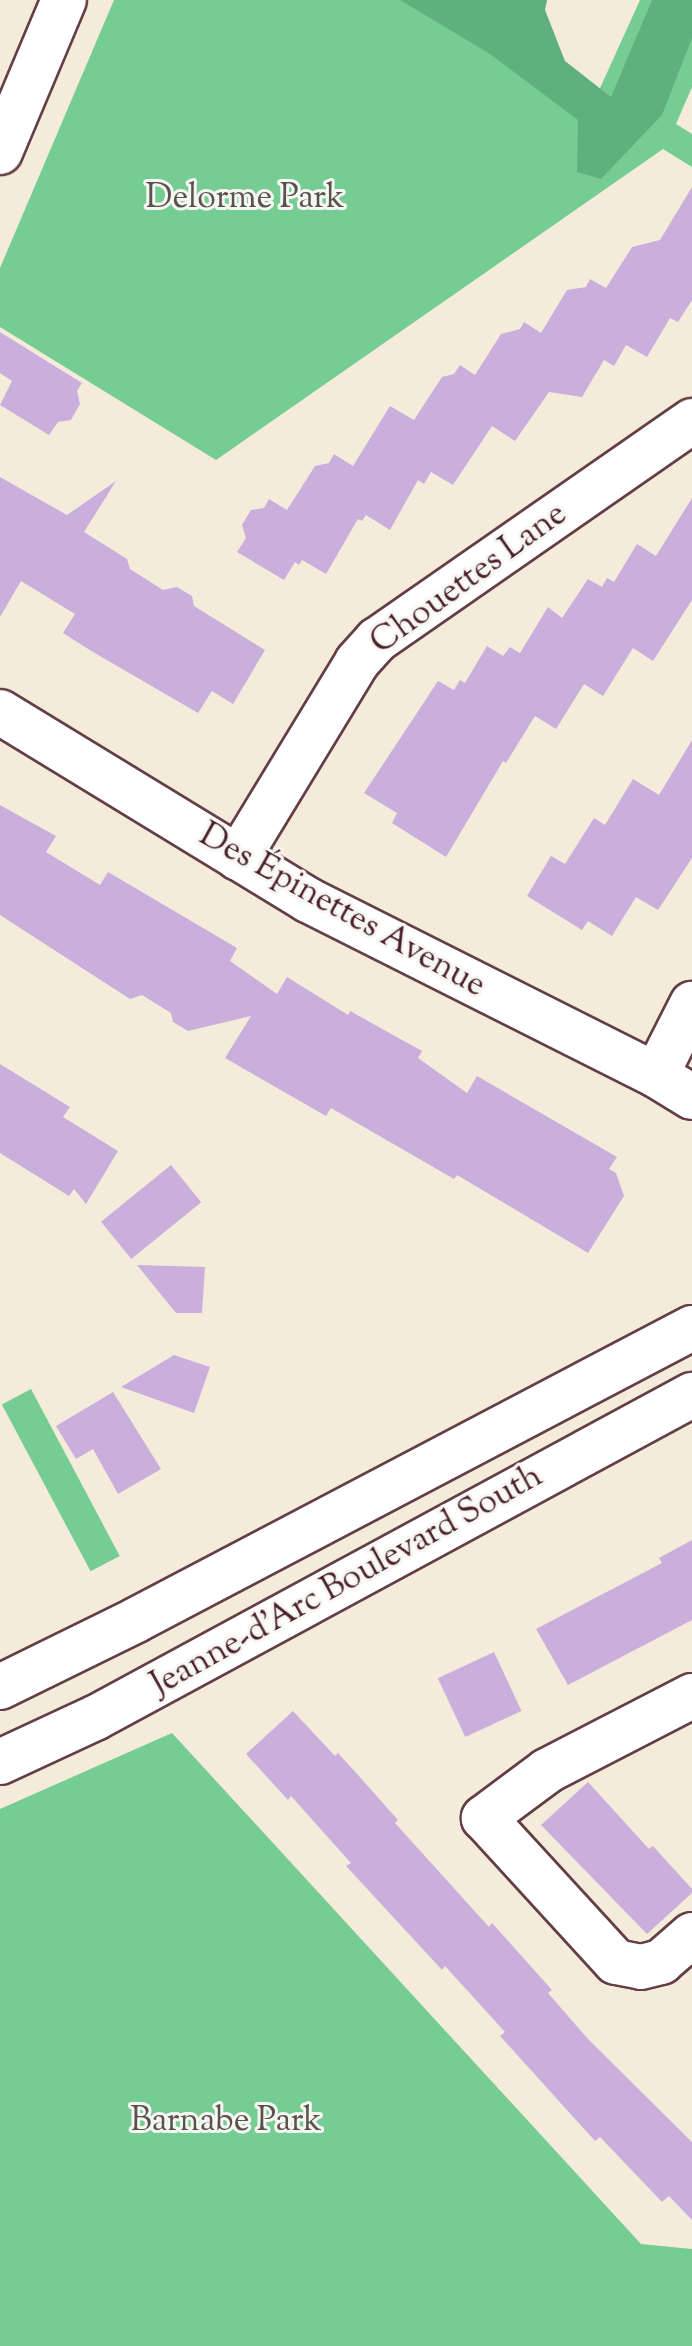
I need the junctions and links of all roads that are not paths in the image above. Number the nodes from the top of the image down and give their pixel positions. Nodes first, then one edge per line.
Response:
1 (64, 0) edge
2 (0, 152) edge
3 (692, 421) edge
4 (0, 712) edge
5 (238, 858) junction
6 (692, 1004) edge
7 (674, 1086) edge
8 (692, 1328) edge
9 (692, 1395) edge
10 (0, 1687) edge
11 (692, 1696) edge
12 (0, 1762) edge
13 (692, 1935) edge

1 - 2 street
3 - 5 street, Chouettes Lane
4 - 5 street, Des Épinettes Avenue
5 - 7 street, Des Épinettes Avenue
6 - 7 street
8 - 10 street, Jeanne-d'Arc Boulevard South
9 - 12 street, Jeanne-d'Arc Boulevard South
11 - 13 street

